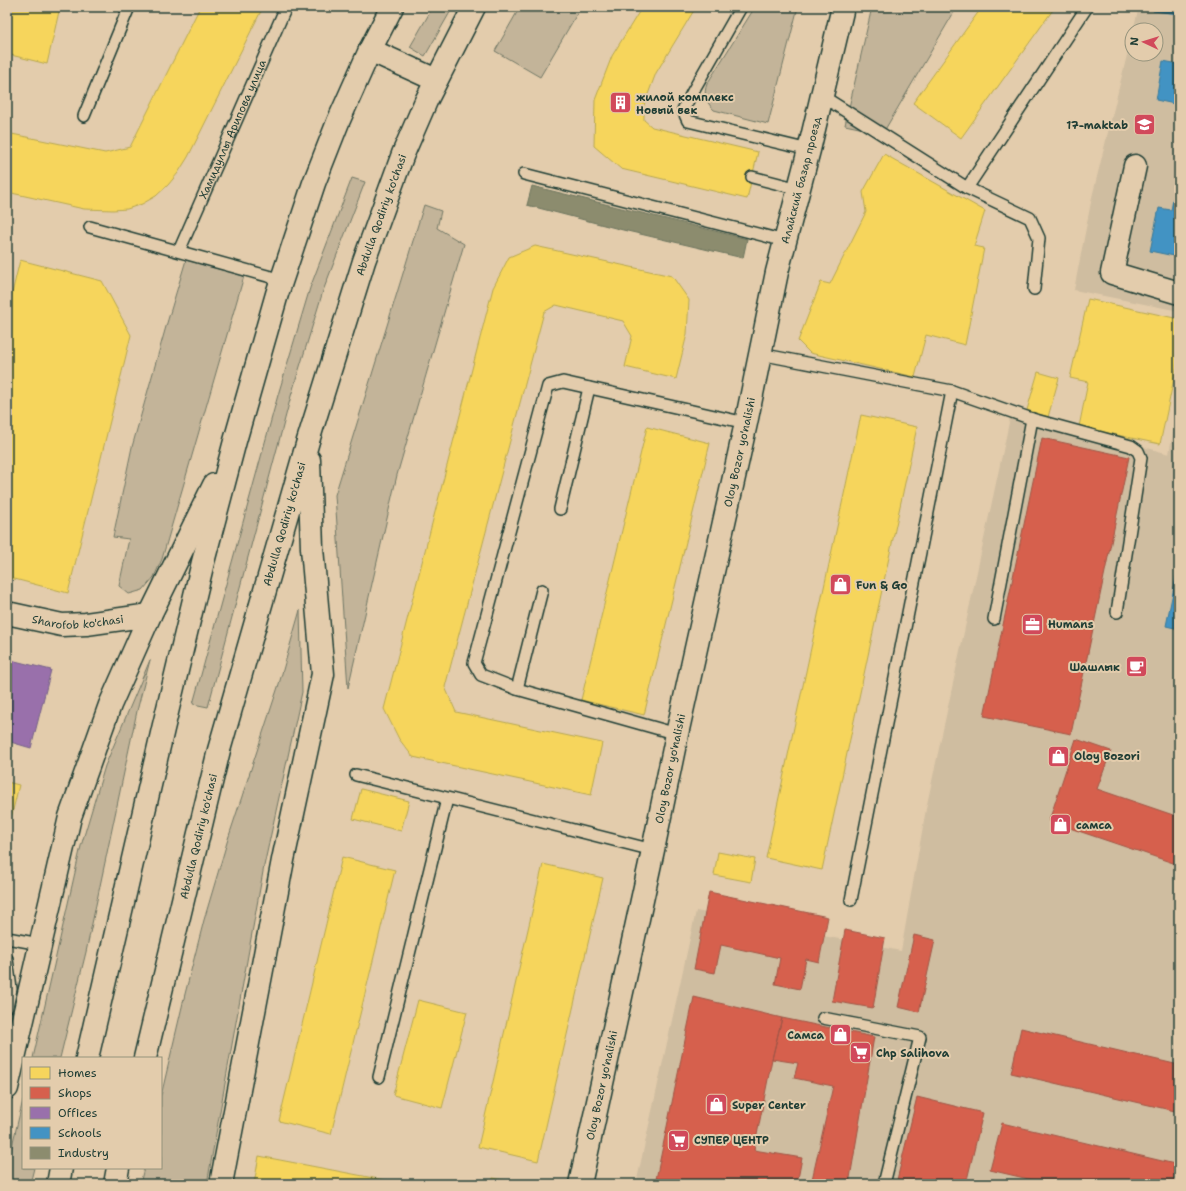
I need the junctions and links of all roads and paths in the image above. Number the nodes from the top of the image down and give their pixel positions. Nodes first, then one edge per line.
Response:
1 (129, 7) edge
2 (286, 7) edge
3 (392, 7) edge
4 (474, 7) edge
5 (741, 7) edge
6 (843, 7) edge
7 (1087, 7) edge
8 (370, 50) junction
9 (436, 80) junction
10 (822, 96) junction
11 (84, 116) dead end
12 (809, 150) junction
13 (1136, 166) dead end
14 (524, 174) dead end
15 (752, 177) dead end
16 (967, 188) junction
17 (799, 189) junction
18 (90, 227) dead end
19 (785, 241) junction
20 (179, 251) junction
21 (282, 280) junction
22 (1034, 289) dead end
23 (1179, 293) edge
24 (760, 354) junction
25 (589, 388) junction
26 (952, 391) junction
27 (1032, 419) junction
28 (746, 423) junction
29 (235, 441) junction
30 (308, 441) junction
31 (560, 509) dead end
32 (542, 590) dead end
33 (1117, 612) dead end
34 (7, 613) edge
35 (150, 615) junction
36 (994, 619) dead end
37 (517, 690) junction
38 (677, 734) junction
39 (356, 775) dead end
40 (447, 799) junction
41 (653, 850) junction
42 (851, 900) dead end
43 (7, 938) edge
44 (40, 944) junction
45 (7, 959) edge
46 (7, 1007) edge
47 (823, 1018) dead end
48 (87, 1057) edge
49 (145, 1057) edge
50 (379, 1077) dead end
51 (7, 1088) edge
52 (61, 1169) edge
53 (118, 1169) edge
54 (58, 1184) edge
55 (115, 1184) edge
56 (221, 1184) edge
57 (580, 1184) edge
58 (884, 1184) edge

1 - 11 lane
2 - 20 lane, Хамидуллы Арипова улица
3 - 8 main road
4 - 9 main road, Abdulla Qodiriy ko'chasi
5 - 12 lane
6 - 10 main road, Алайский базар проезд
7 - 16 lane
8 - 9 main road
8 - 21 main road
9 - 30 main road, Abdulla Qodiriy ko'chasi
10 - 12 main road, Алайский базар проезд
10 - 16 lane
12 - 17 main road, Алайский базар проезд
13 - 23 main road
14 - 19 lane
15 - 17 lane
16 - 22 lane
17 - 19 main road, Алайский базар проезд
18 - 20 lane
19 - 24 main road, Алайский базар проезд
20 - 21 lane
21 - 29 main road
24 - 26 lane
24 - 28 main road, Oloy Bozor yo'nalishi
25 - 28 lane
25 - 31 lane
25 - 37 lane
26 - 27 lane
26 - 42 lane
27 - 33 lane
27 - 36 lane
28 - 38 main road, Oloy Bozor yo'nalishi
29 - 35 main road
29 - 48 main road
30 - 49 main road, Abdulla Qodiriy ko'chasi
30 - 56 main road
32 - 37 lane
34 - 35 main road, Sharofob ko'chasi
35 - 44 main road
37 - 38 lane
38 - 41 main road, Oloy Bozor yo'nalishi
39 - 40 lane
40 - 41 lane
40 - 50 lane
41 - 57 main road, Oloy Bozor yo'nalishi
43 - 44 lane
44 - 51 main road
45 - 46 lane
47 - 58 lane
52 - 54 main road
53 - 55 main road

